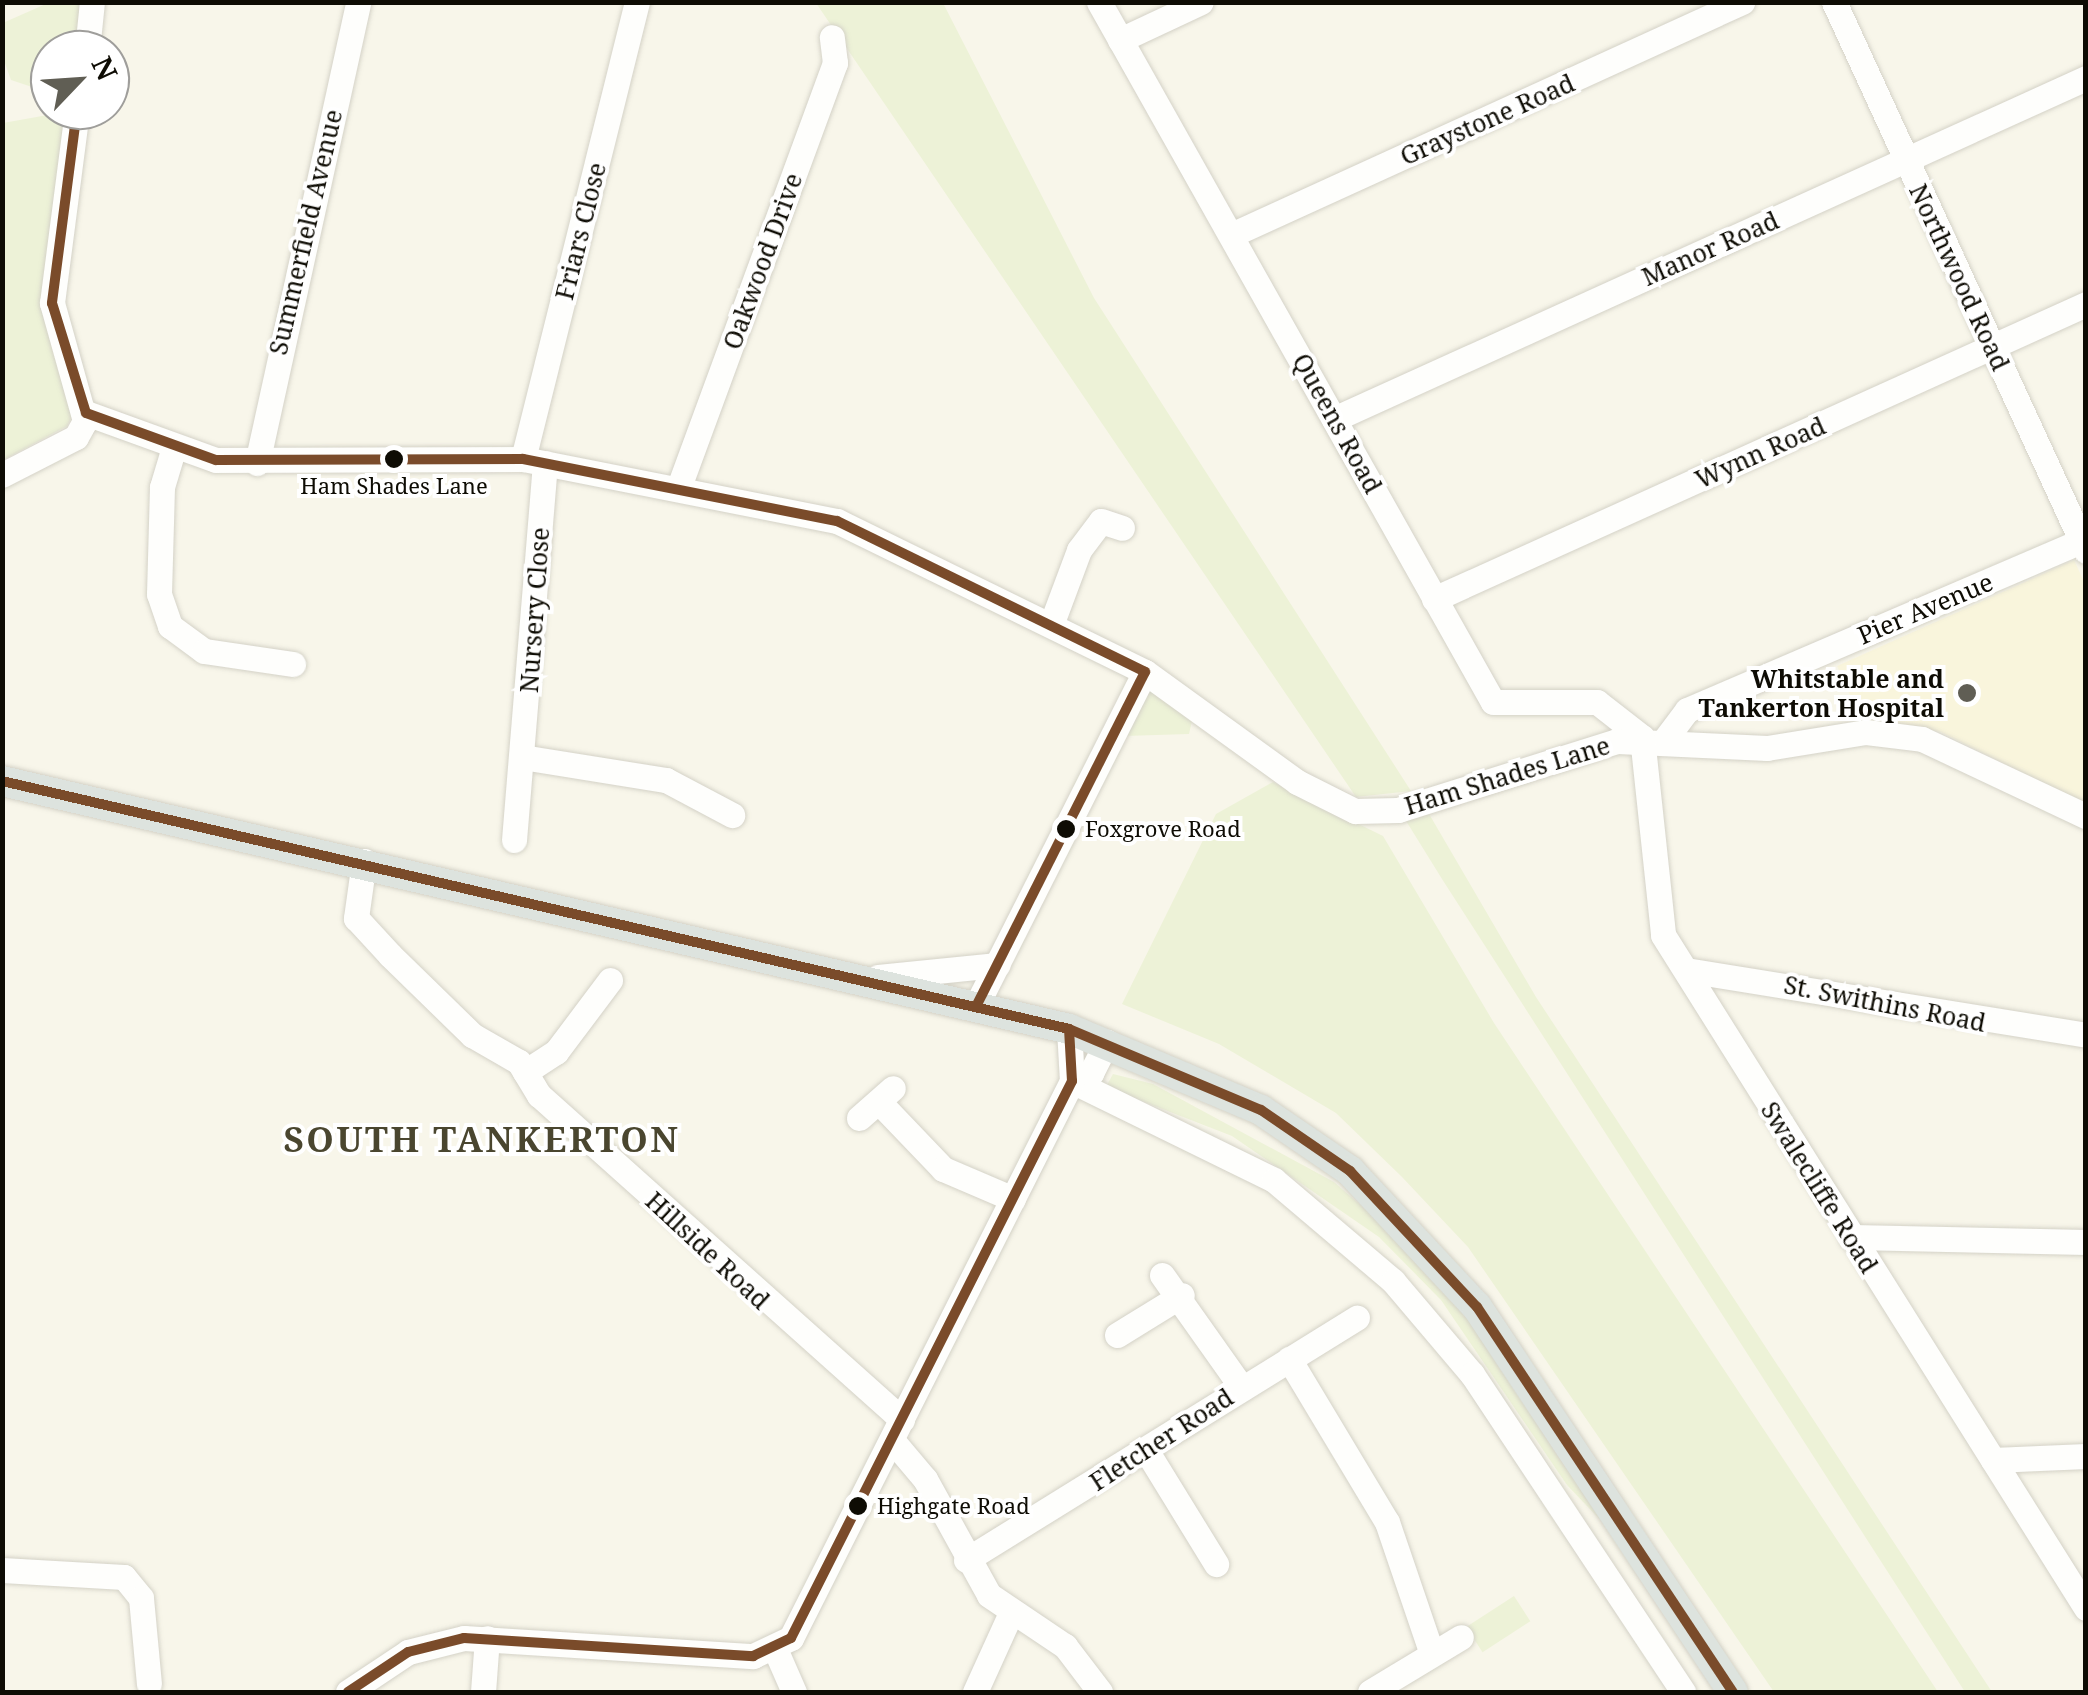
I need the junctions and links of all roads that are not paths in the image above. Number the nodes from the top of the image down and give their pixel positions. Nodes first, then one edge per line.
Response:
1 (92, 2) edge
2 (358, 2) edge
3 (637, 2) edge
4 (1099, 2) edge
5 (1201, 2) edge
6 (1742, 2) edge
7 (1834, 2) edge
8 (89, 30) edge
9 (832, 38) dead end
10 (1120, 40) junction
11 (2086, 78) edge
12 (74, 130) edge
13 (1906, 159) junction
14 (1232, 235) junction
15 (2086, 304) edge
16 (1992, 346) junction
17 (86, 414) junction
18 (1334, 419) junction
19 (174, 447) junction
20 (534, 461) junction
21 (257, 463) junction
22 (2, 475) edge
23 (680, 484) junction
24 (1122, 528) dead end
25 (2084, 544) edge
26 (1434, 599) junction
27 (1052, 624) junction
28 (293, 664) dead end
29 (1145, 672) junction
30 (1654, 738) junction
31 (522, 756) junction
32 (2, 781) edge
33 (732, 814) dead end
34 (2086, 816) edge
35 (514, 840) dead end
36 (364, 861) junction
37 (996, 966) junction
38 (1686, 970) junction
39 (866, 977) junction
40 (610, 980) dead end
41 (976, 1006) junction
42 (1008, 1014) junction
43 (1069, 1029) junction
44 (2086, 1035) edge
45 (1108, 1042) junction
46 (525, 1072) junction
47 (1072, 1081) junction
48 (877, 1103) dead end
49 (1013, 1199) junction
50 (1850, 1237) junction
51 (2086, 1242) edge
52 (1162, 1275) dead end
53 (1182, 1295) junction
54 (1356, 1318) dead end
55 (1117, 1335) dead end
56 (1289, 1359) junction
57 (1242, 1388) junction
58 (897, 1430) junction
59 (1146, 1450) junction
60 (2086, 1456) edge
61 (1994, 1460) junction
62 (966, 1560) junction
63 (1215, 1565) dead end
64 (2, 1570) edge
65 (2086, 1608) edge
66 (1010, 1616) junction
67 (1461, 1637) dead end
68 (488, 1638) junction
69 (776, 1651) junction
70 (1432, 1654) junction
71 (149, 1684) dead end
72 (348, 1692) edge
73 (483, 1692) edge
74 (794, 1692) edge
75 (975, 1692) edge
76 (1100, 1692) edge
77 (1370, 1692) edge
78 (1682, 1692) edge
79 (1733, 1692) edge

1 - 8 street
2 - 21 street, Summerfield Avenue
3 - 20 street, Friars Close
4 - 10 street, Queens Road
5 - 10 street
6 - 14 street, Graystone Road
7 - 13 street, Northwood Road
9 - 23 street, Oakwood Drive
10 - 14 street, Queens Road
11 - 13 street, Manor Road
12 - 17 street
13 - 16 street, Northwood Road
13 - 18 street, Manor Road
14 - 18 street, Queens Road
15 - 16 street, Wynn Road
16 - 25 street, Northwood Road
16 - 26 street, Wynn Road
17 - 19 street, Ham Shades Lane
17 - 22 street
18 - 26 street, Queens Road
19 - 21 street, Ham Shades Lane
19 - 28 street
20 - 21 street, Ham Shades Lane
20 - 23 street, Ham Shades Lane
20 - 31 street, Nursery Close
23 - 27 street, Ham Shades Lane
24 - 27 street
25 - 30 street, Pier Avenue
26 - 30 street, Queens Road
27 - 29 street, Ham Shades Lane
29 - 30 street, Ham Shades Lane
29 - 37 street
30 - 34 street
30 - 38 street, Swalecliffe Road
31 - 33 street
31 - 35 street, Nursery Close
32 - 36 main road
36 - 39 main road
36 - 46 street, Hillside Road
37 - 39 street
37 - 41 street
37 - 42 street
38 - 44 street, St. Swithins Road
38 - 50 street, Swalecliffe Road
39 - 41 main road
40 - 46 street
41 - 42 main road
42 - 43 main road
43 - 45 main road
43 - 47 street
45 - 47 street
45 - 79 main road
46 - 58 street, Hillside Road
47 - 49 street
47 - 78 street
48 - 49 street
49 - 58 street
50 - 51 street
50 - 61 street, Swalecliffe Road
52 - 53 street
53 - 55 street
53 - 57 street
54 - 56 street, Fletcher Road
56 - 57 street, Fletcher Road
56 - 70 street
57 - 59 street, Fletcher Road
58 - 62 street
58 - 69 street
59 - 62 street, Fletcher Road
59 - 63 street
60 - 61 street
61 - 65 street, Swalecliffe Road
62 - 66 street
64 - 71 street
66 - 75 street
66 - 76 street
67 - 70 street
68 - 69 street
68 - 72 street
68 - 73 street
69 - 74 street
70 - 77 street

